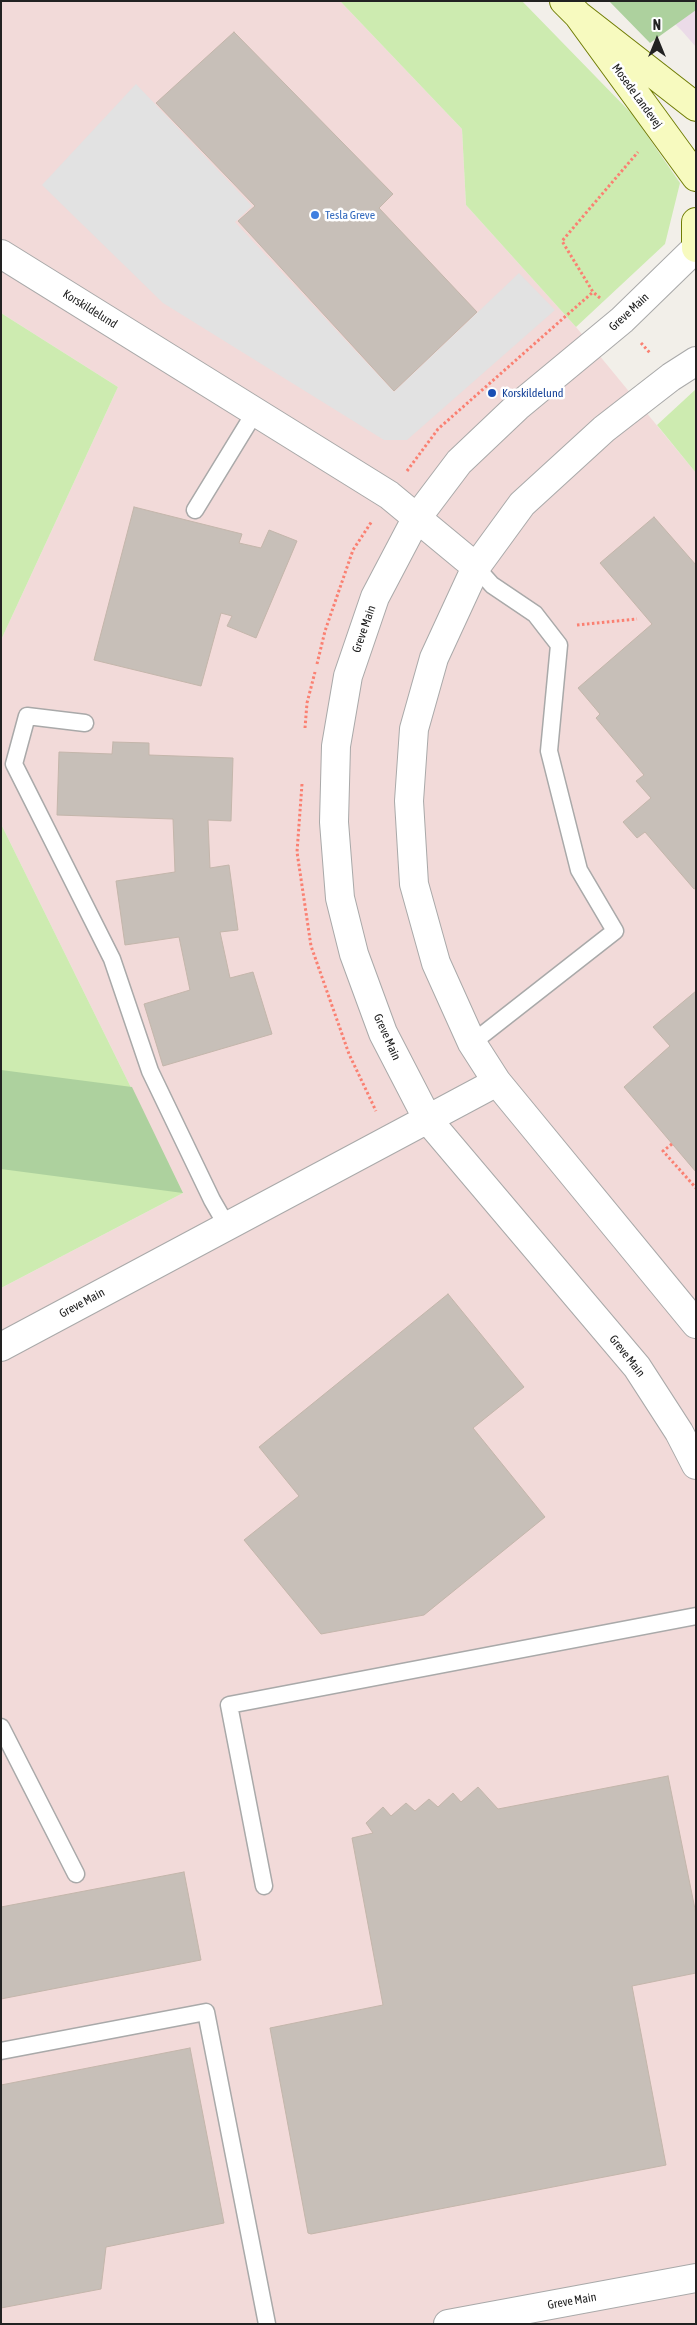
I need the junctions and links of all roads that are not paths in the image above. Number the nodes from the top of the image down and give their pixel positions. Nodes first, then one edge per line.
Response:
1 (571, 8) edge
2 (696, 107) edge
3 (696, 177) edge
4 (696, 222) edge
5 (696, 248) edge
6 (1, 254) edge
7 (696, 361) edge
8 (255, 412) junction
9 (195, 510) dead end
10 (416, 519) junction
11 (476, 567) junction
12 (85, 723) dead end
13 (472, 1043) junction
14 (497, 1082) junction
15 (428, 1120) junction
16 (227, 1226) junction
17 (696, 1324) edge
18 (1, 1346) edge
19 (696, 1465) edge
20 (696, 1616) edge
21 (1, 1727) edge
22 (76, 1874) dead end
23 (264, 1886) dead end
24 (1, 2051) edge
25 (696, 2278) edge
26 (267, 2324) edge
27 (448, 2324) edge

1 - 2 main road, Mosede Landevej
1 - 3 main road, Mosede Landevej
4 - 5 main road
5 - 10 street, Greve Main
6 - 8 street, Korskildelund
7 - 11 street
8 - 9 lane
8 - 10 street, Korskildelund
10 - 11 street, Korskildelund
10 - 15 street, Greve Main
11 - 13 street
11 - 13 lane
12 - 16 lane
13 - 14 street
14 - 15 street, Greve Main
14 - 17 street
15 - 16 street, Greve Main
15 - 19 street, Greve Main
16 - 18 street, Greve Main
20 - 23 lane
21 - 22 lane
24 - 26 lane
25 - 27 street, Greve Main

